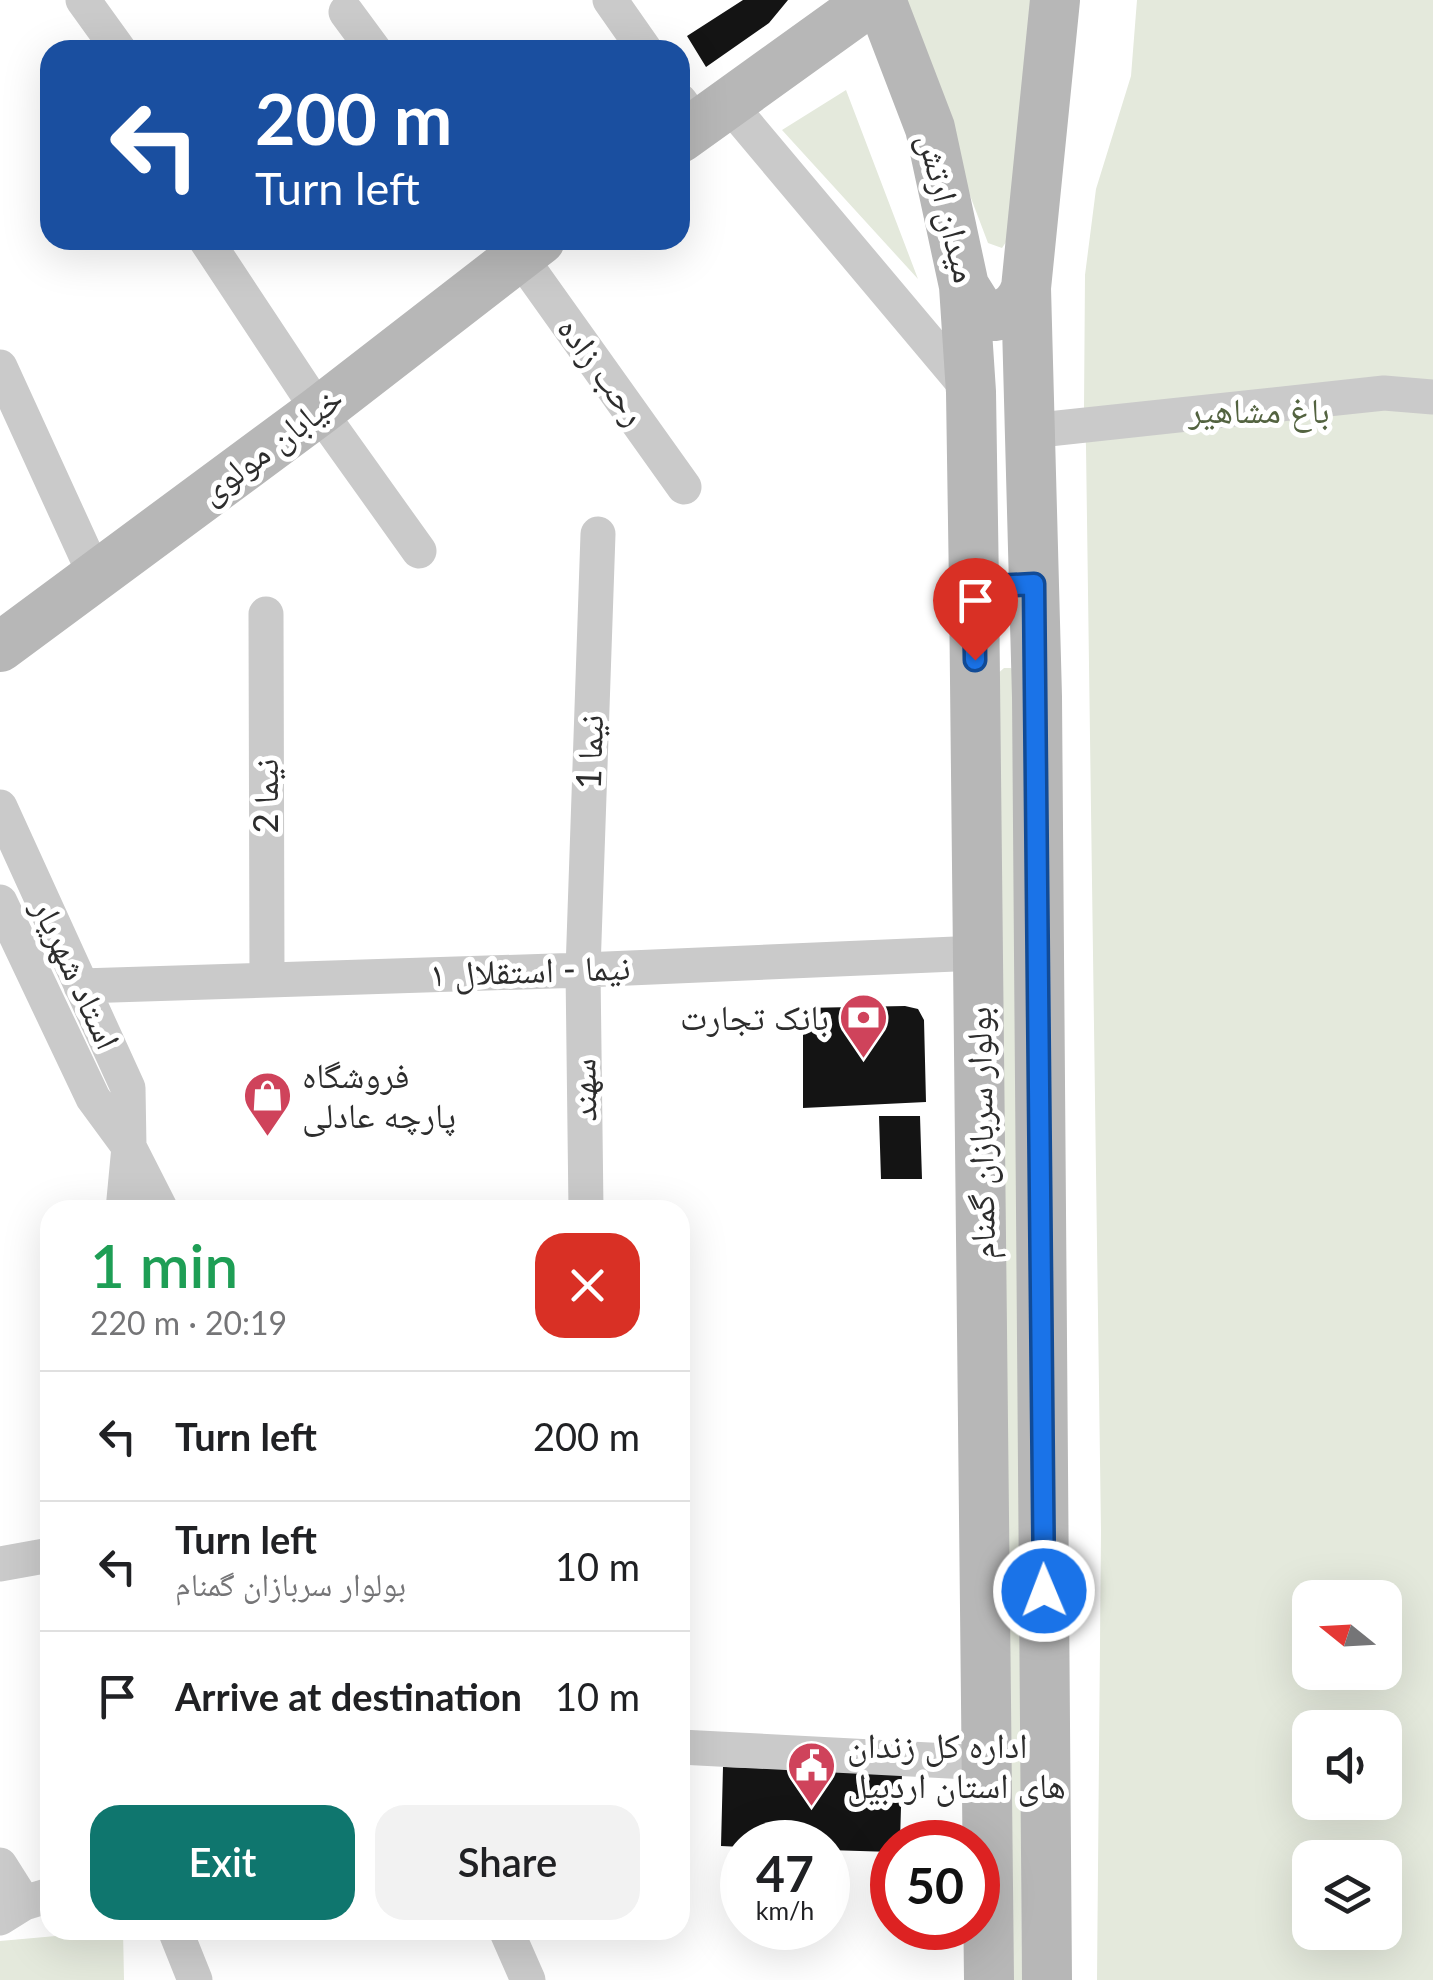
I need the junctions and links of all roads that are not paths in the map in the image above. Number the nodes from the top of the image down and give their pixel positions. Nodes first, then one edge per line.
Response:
1 (84, 0) edge
2 (610, 0) edge
3 (872, 0) edge
4 (881, 0) edge
5 (1055, 0) edge
6 (346, 12) dead end
7 (111, 40) edge
8 (367, 40) edge
9 (638, 40) edge
10 (696, 117) edge
11 (213, 250) edge
12 (516, 250) edge
13 (525, 250) edge
14 (964, 286) junction
15 (1026, 288) junction
16 (0, 367) edge
17 (971, 392) junction
18 (1433, 398) edge
19 (319, 410) junction
20 (1030, 431) junction
21 (684, 487) dead end
22 (598, 534) dead end
23 (419, 551) dead end
24 (95, 575) junction
25 (1034, 584) junction
26 (974, 587) junction
27 (266, 614) dead end
28 (0, 647) edge
29 (0, 807) edge
30 (0, 902) edge
31 (979, 953) junction
32 (582, 970) junction
33 (267, 979) junction
34 (81, 986) junction
35 (129, 1147) junction
36 (124, 1200) edge
37 (156, 1200) edge
38 (586, 1200) edge
39 (40, 1557) edge
40 (0, 1564) edge
41 (690, 1748) edge
42 (987, 1764) junction
43 (0, 1866) edge
44 (25, 1905) edge
45 (179, 1940) edge
46 (510, 1940) edge
47 (195, 1980) edge
48 (528, 1980) edge
49 (988, 1980) edge
50 (1047, 1980) edge

1 - 7 street
2 - 9 street
3 - 10 main road
4 - 14 main road, میدان ارتش
5 - 15 main road, میدان ارتش
6 - 8 street
10 - 17 street
11 - 19 street
12 - 19 main road, خیابان مولوی
13 - 21 street, رحب زاده
14 - 15 main road, میدان ارتش
14 - 17 main road, بولوار سربازان گمنام
15 - 20 main road, بولوار سربازان گمنام
16 - 24 street
17 - 26 main road, بولوار سربازان گمنام
18 - 20 street
19 - 23 street
19 - 24 main road, خیابان مولوی
20 - 25 main road, بولوار سربازان گمنام
22 - 32 street, نیما 1
24 - 28 main road, خیابان مولوی
25 - 26 main road
25 - 50 main road, بولوار سربازان گمنام
26 - 31 main road, بولوار سربازان گمنام
27 - 33 street, نیما 2
29 - 34 street, استاد شهریار
30 - 35 street, استاد شهریار
31 - 32 street, نیما - استقلال ۱
31 - 42 main road, بولوار سربازان گمنام
32 - 33 street, نیما - استقلال ۱
32 - 38 street, سهند
33 - 34 street, نیما - استقلال ۱
34 - 35 street, استاد شهریار
35 - 36 street
35 - 37 street, استاد شهریار
39 - 40 street
41 - 42 street
42 - 49 main road, بولوار سربازان گمنام
43 - 44 street
45 - 47 street
46 - 48 street

